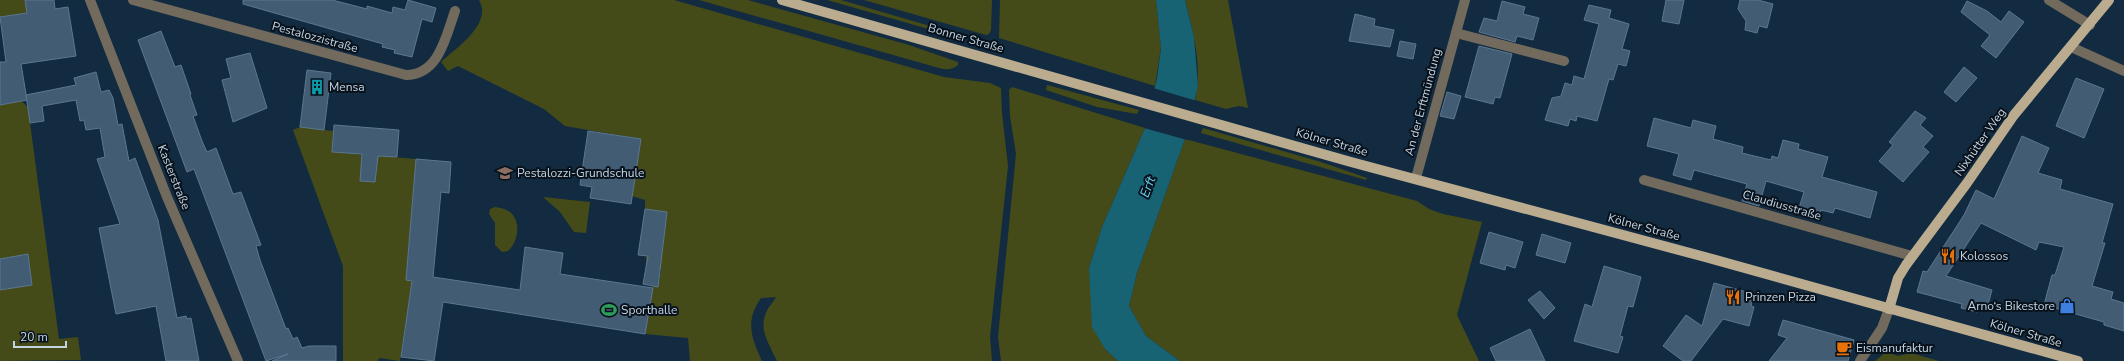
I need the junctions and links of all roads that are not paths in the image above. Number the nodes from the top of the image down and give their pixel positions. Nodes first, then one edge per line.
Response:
1 (90, 0) edge
2 (133, 0) edge
3 (782, 0) edge
4 (1465, 0) edge
5 (2049, 0) edge
6 (2109, 0) edge
7 (455, 11) dead end
8 (2090, 25) junction
9 (1456, 33) junction
10 (2071, 47) junction
11 (1564, 61) dead end
12 (2124, 71) edge
13 (1204, 120) joint
14 (1416, 178) junction
15 (1644, 180) dead end
16 (1912, 256) junction
17 (1889, 309) junction
18 (238, 361) edge
19 (1860, 361) edge
20 (2078, 361) edge

1 - 18 street, Kasterstraße
2 - 7 street, Pestalozzistraße
3 - 13 main road, Bonner Straße
4 - 9 street, An der Erftmündung
5 - 8 street
6 - 8 main road, Nixhütter Weg
8 - 10 main road, Nixhütter Weg
9 - 11 street
9 - 14 street, An der Erftmündung
10 - 12 street
10 - 16 main road, Nixhütter Weg
13 - 14 main road, Kölner Straße
14 - 17 main road, Kölner Straße
15 - 16 street, Claudiusstraße
16 - 17 main road, Nixhütter Weg
17 - 19 street
17 - 20 main road, Kölner Straße

